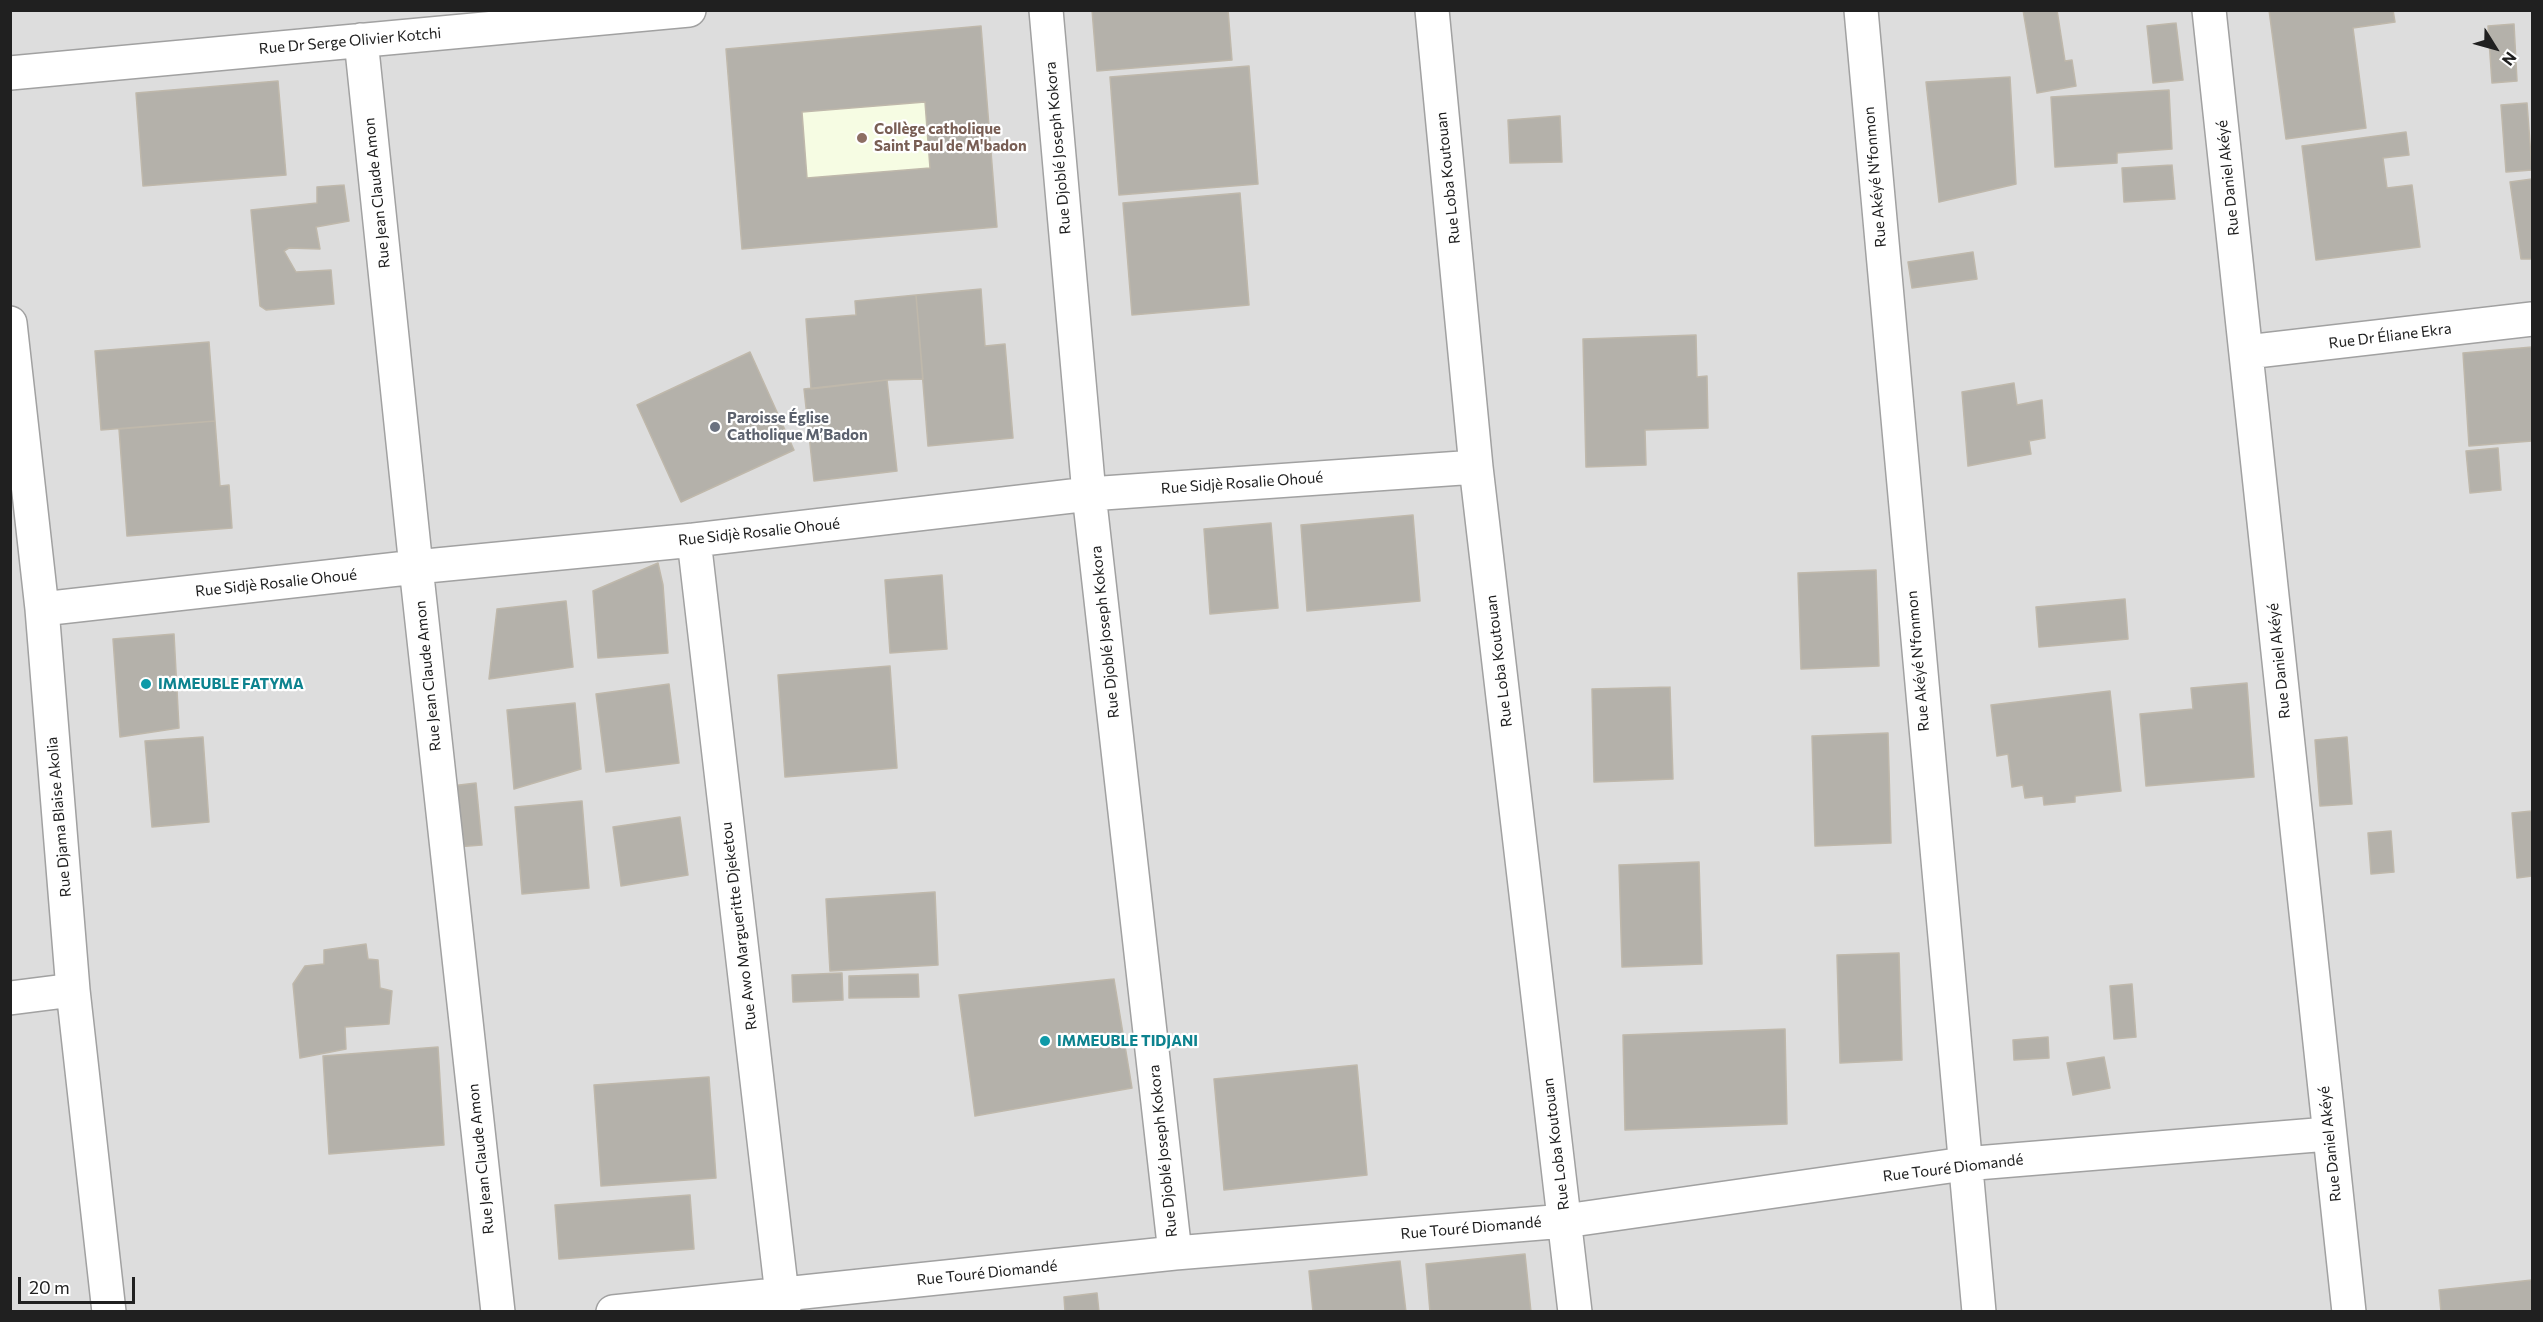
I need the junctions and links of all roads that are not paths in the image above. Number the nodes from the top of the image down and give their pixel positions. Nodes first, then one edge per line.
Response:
1 (689, 10) edge
2 (1046, 10) edge
3 (1432, 10) edge
4 (1861, 10) edge
5 (2208, 10) edge
6 (362, 40) junction
7 (10, 73) edge
8 (2532, 320) edge
9 (10, 323) edge
10 (2247, 352) junction
11 (1476, 467) junction
12 (1089, 494) junction
13 (694, 540) junction
14 (416, 567) junction
15 (42, 609) junction
16 (73, 990) junction
17 (10, 998) edge
18 (2328, 1134) junction
19 (1964, 1164) junction
20 (1565, 1221) junction
21 (1175, 1253) junction
22 (783, 1303) edge
23 (109, 1311) edge
24 (498, 1311) edge
25 (613, 1311) edge
26 (1575, 1311) edge
27 (1979, 1311) edge
28 (2349, 1311) edge

1 - 6 street, Rue Dr Serge Olivier Kotchi
2 - 12 street, Rue Djoblé Joseph Kokora
3 - 11 street, Rue Loba Koutouan
4 - 19 street, Rue Akéyé N'fonmon
5 - 10 street, Rue Daniel Akéyé
6 - 7 street, Rue Dr Serge Olivier Kotchi
6 - 14 street, Rue Jean Claude Amon
8 - 10 street, Rue Dr Éliane Ekra
9 - 15 street, Rue Djama Blaise Akolia
10 - 18 street, Rue Daniel Akéyé
11 - 12 street, Rue Sidjè Rosalie Ohoué
11 - 20 street, Rue Loba Koutouan
12 - 13 street, Rue Sidjè Rosalie Ohoué
12 - 21 street, Rue Djoblé Joseph Kokora
13 - 14 street, Rue Sidjè Rosalie Ohoué
13 - 22 street, Rue Awo Margueritte Djeketou
14 - 15 street, Rue Sidjè Rosalie Ohoué
14 - 24 street, Rue Jean Claude Amon
15 - 16 street, Rue Djama Blaise Akolia
16 - 17 street
16 - 23 street, Rue Djama Blaise Akolia
18 - 19 street, Rue Touré Diomandé
18 - 28 street, Rue Daniel Akéyé
19 - 20 street, Rue Touré Diomandé
19 - 27 street, Rue Akéyé N'fonmon
20 - 21 street, Rue Touré Diomandé
20 - 26 street, Rue Loba Koutouan
21 - 22 street, Rue Touré Diomandé
22 - 25 street, Rue Touré Diomandé

